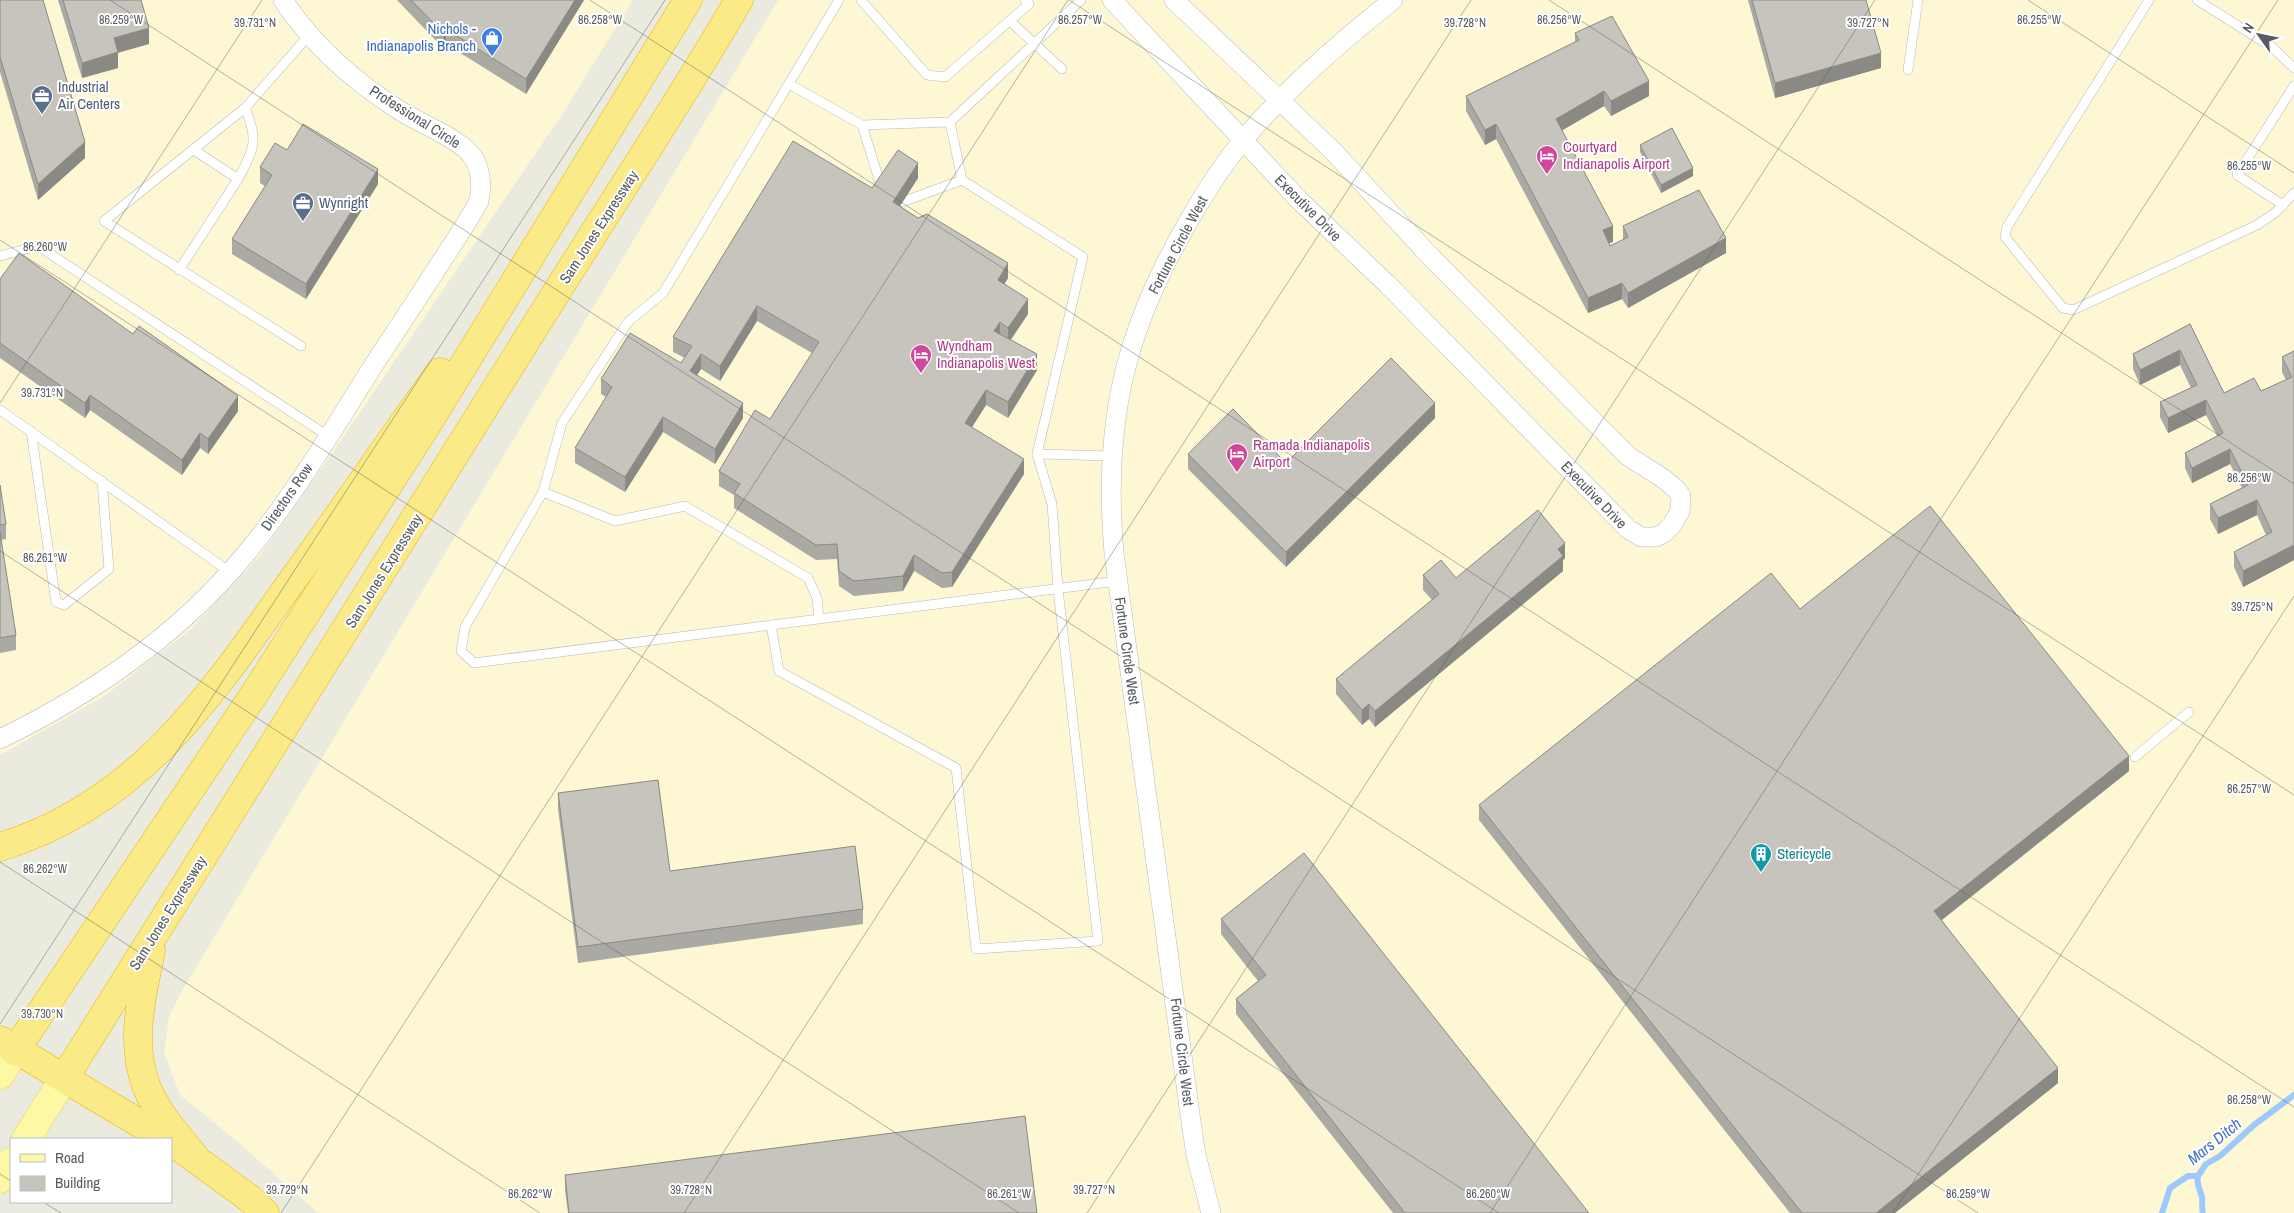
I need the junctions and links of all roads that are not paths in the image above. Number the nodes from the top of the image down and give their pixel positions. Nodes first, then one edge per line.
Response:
1 (283, 0) edge
2 (688, 0) edge
3 (739, 0) edge
4 (840, 0) edge
5 (861, 0) edge
6 (1025, 0) edge
7 (1081, 0) edge
8 (1112, 0) edge
9 (1174, 0) edge
10 (1393, 0) edge
11 (1918, 0) edge
12 (2149, 0) edge
13 (2197, 0) edge
14 (1010, 21) junction
15 (310, 34) junction
16 (1034, 44) junction
17 (2294, 68) edge
18 (1062, 69) dead end
19 (1908, 70) dead end
20 (789, 84) junction
21 (2294, 86) edge
22 (1280, 100) junction
23 (245, 108) junction
24 (950, 122) junction
25 (862, 125) junction
26 (1242, 140) junction
27 (194, 150) junction
28 (480, 174) joint
29 (582, 176) junction
30 (238, 179) junction
31 (962, 180) junction
32 (2294, 193) edge
33 (2283, 205) junction
34 (0, 256) edge
35 (180, 270) junction
36 (301, 346) dead end
37 (0, 410) edge
38 (31, 431) junction
39 (328, 436) junction
40 (1037, 454) junction
41 (1112, 456) junction
42 (102, 481) junction
43 (543, 492) junction
44 (230, 572) junction
45 (1118, 581) junction
46 (1058, 589) junction
47 (819, 619) junction
48 (771, 625) junction
49 (2190, 712) dead end
50 (0, 739) edge
51 (2136, 757) dead end
52 (0, 847) edge
53 (155, 934) junction
54 (8, 1046) edge
55 (0, 1075) edge
56 (65, 1078) junction
57 (27, 1138) edge
58 (164, 1138) edge
59 (172, 1143) edge
60 (195, 1157) junction
61 (10, 1164) edge
62 (0, 1179) edge
63 (265, 1213) edge
64 (1211, 1213) edge

1 - 15 street, Professional Circle
2 - 29 highway
3 - 53 highway, Sam Jones Expressway
4 - 20 lane
5 - 14 lane
6 - 14 lane
7 - 16 lane
8 - 26 street, Executive Drive
9 - 22 street, Executive Drive
10 - 22 street, Fortune Circle West
11 - 19 lane
12 - 33 lane
13 - 17 lane
14 - 16 lane
15 - 23 lane
15 - 28 street, Professional Circle
16 - 18 lane
16 - 24 lane
20 - 25 lane
20 - 43 lane
21 - 33 lane
22 - 26 street, Fortune Circle West
22 - 26 street, Executive Drive
23 - 27 lane
23 - 30 lane
24 - 25 lane
24 - 31 lane
25 - 31 lane
26 - 41 street, Fortune Circle West
27 - 30 lane
27 - 35 lane
28 - 39 street, Directors Row
29 - 52 highway
29 - 54 highway
30 - 35 lane
31 - 40 lane
32 - 33 lane
34 - 39 lane
35 - 36 lane
37 - 38 lane
38 - 42 lane
38 - 42 lane
39 - 44 street, Directors Row
40 - 41 lane
40 - 46 lane
41 - 45 street, Fortune Circle West
42 - 44 lane
43 - 47 lane
43 - 48 lane
44 - 50 street, Directors Row
45 - 46 lane
45 - 64 street, Fortune Circle West
46 - 47 lane
46 - 48 lane
47 - 48 lane
49 - 51 lane
53 - 56 highway, Sam Jones Expressway
53 - 60 highway
54 - 55 main road
54 - 56 highway
56 - 57 main road, Sam Jones Expressway
56 - 58 highway
59 - 60 highway
60 - 63 highway
61 - 62 main road

